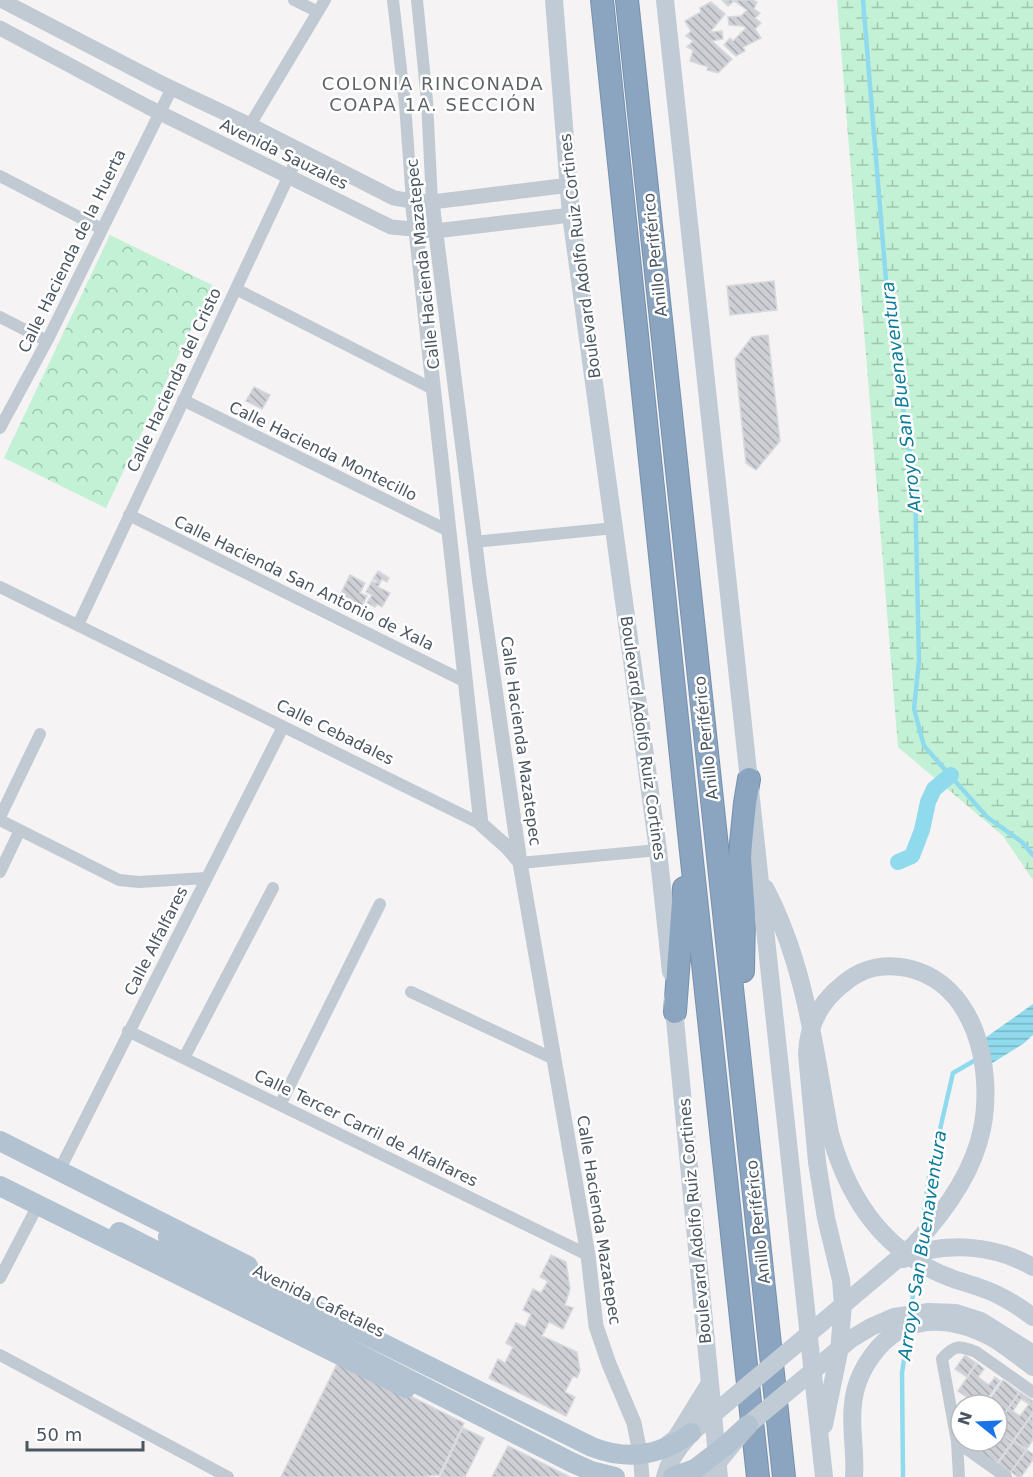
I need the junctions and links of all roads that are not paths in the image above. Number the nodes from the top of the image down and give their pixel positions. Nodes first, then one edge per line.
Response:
1 (1, 0) edge
2 (325, 0) edge
3 (393, 0) edge
4 (417, 0) edge
5 (554, 0) edge
6 (602, 0) edge
7 (627, 0) edge
8 (664, 0) edge
9 (299, 2) edge
10 (318, 12) junction
11 (0, 28) edge
12 (172, 88) junction
13 (427, 101) junction
14 (405, 104) junction
15 (159, 112) junction
16 (250, 124) junction
17 (301, 150) junction
18 (0, 176) edge
19 (288, 177) junction
20 (369, 185) junction
21 (570, 185) junction
22 (412, 201) junction
23 (432, 202) junction
24 (356, 210) junction
25 (571, 215) junction
26 (102, 230) junction
27 (416, 230) junction
28 (435, 231) junction
29 (236, 289) junction
30 (446, 311) junction
31 (425, 313) junction
32 (0, 317) edge
33 (47, 341) junction
34 (433, 389) junction
35 (183, 400) junction
36 (0, 428) edge
37 (129, 515) junction
38 (614, 528) junction
39 (449, 531) junction
40 (474, 542) junction
41 (480, 584) junction
42 (0, 587) edge
43 (455, 588) junction
44 (78, 625) junction
45 (465, 681) junction
46 (283, 727) junction
47 (40, 734) dead end
48 (749, 779) junction
49 (0, 819) edge
50 (481, 824) junction
51 (20, 830) junction
52 (689, 833) junction
53 (658, 850) junction
54 (520, 863) junction
55 (0, 872) edge
56 (206, 878) junction
57 (760, 878) junction
58 (273, 888) dead end
59 (380, 904) dead end
60 (411, 992) dead end
61 (675, 1012) junction
62 (128, 1031) junction
63 (738, 1032) junction
64 (184, 1058) junction
65 (554, 1059) junction
66 (280, 1105) junction
67 (0, 1141) edge
68 (59, 1171) junction
69 (0, 1172) edge
70 (86, 1185) junction
71 (0, 1186) edge
72 (38, 1205) junction
73 (588, 1255) junction
74 (1033, 1267) edge
75 (886, 1268) junction
76 (0, 1278) edge
77 (1033, 1317) edge
78 (1033, 1354) edge
79 (0, 1355) edge
80 (1033, 1367) edge
81 (710, 1383) junction
82 (1033, 1392) edge
83 (949, 1398) edge
84 (748, 1425) junction
85 (571, 1426) junction
86 (691, 1433) junction
87 (820, 1439) junction
88 (611, 1445) junction
89 (640, 1453) junction
90 (958, 1453) edge
91 (972, 1453) edge
92 (547, 1459) junction
93 (228, 1477) edge
94 (586, 1477) edge
95 (614, 1477) edge
96 (629, 1477) edge
97 (642, 1477) edge
98 (665, 1477) edge
99 (674, 1477) edge
100 (706, 1477) edge
101 (719, 1477) edge
102 (758, 1477) edge
103 (784, 1477) edge
104 (825, 1477) edge
105 (854, 1477) edge
106 (959, 1477) edge
107 (1006, 1477) edge

1 - 12 street, Avenida Sauzales
2 - 10 street
3 - 14 street, Calle Hacienda Mazatepec
4 - 13 street, Calle Hacienda Mazatepec
5 - 21 main road, Boulevard Adolfo Ruiz Cortines
6 - 52 highway, Anillo Periférico
7 - 63 highway, Anillo Periférico
8 - 48 main road
9 - 10 street
10 - 16 street
11 - 15 street, Avenida Sauzales
12 - 15 street, Calle Hacienda de la Huerta
12 - 16 street, Avenida Sauzales
13 - 14 street
13 - 23 street, Calle Hacienda Mazatepec
14 - 22 street, Calle Hacienda Mazatepec
15 - 19 street, Avenida Sauzales
15 - 26 street, Calle Hacienda de la Huerta
16 - 17 street, Avenida Sauzales
17 - 19 street, Calle Hacienda del Cristo
17 - 20 street, Avenida Sauzales
18 - 26 street
19 - 24 street, Avenida Sauzales
19 - 29 street, Calle Hacienda del Cristo
20 - 22 street, Avenida Sauzales
20 - 24 street
21 - 23 street, Avenida Sauzales
21 - 25 main road, Boulevard Adolfo Ruiz Cortines
22 - 23 street, Avenida Sauzales
22 - 27 street, Calle Hacienda Mazatepec
23 - 28 street, Calle Hacienda Mazatepec
24 - 27 street, Avenida Sauzales
25 - 28 street, Avenida Sauzales
25 - 38 main road, Boulevard Adolfo Ruiz Cortines
26 - 33 street, Calle Hacienda de la Huerta
27 - 28 street, Avenida Sauzales
27 - 31 street, Calle Hacienda Mazatepec
28 - 30 street, Calle Hacienda Mazatepec
29 - 34 street
29 - 35 street, Calle Hacienda del Cristo
30 - 31 street
30 - 40 street, Calle Hacienda Mazatepec
31 - 34 street, Calle Hacienda Mazatepec
32 - 33 street
33 - 36 street, Calle Hacienda de la Huerta
34 - 39 street, Calle Hacienda Mazatepec
35 - 37 street, Calle Hacienda del Cristo
35 - 39 street, Calle Hacienda Montecillo
37 - 44 street, Calle Hacienda del Cristo
37 - 45 street, Calle Hacienda San Antonio de Xala
38 - 40 street
38 - 53 main road, Boulevard Adolfo Ruiz Cortines
39 - 43 street, Calle Hacienda Mazatepec
40 - 41 street, Calle Hacienda Mazatepec
41 - 43 street
41 - 54 street, Calle Hacienda Mazatepec
42 - 44 street, Calle Cebadales
43 - 45 street, Calle Hacienda Mazatepec
44 - 46 street, Calle Cebadales
45 - 50 street, Calle Hacienda Mazatepec
46 - 50 street, Calle Cebadales
46 - 56 street, Calle Alfalfares
47 - 49 street
48 - 57 main road
48 - 63 highway
49 - 51 street
50 - 54 street, Calle Cebadales
51 - 55 street
51 - 56 street
52 - 61 highway
52 - 102 highway, Anillo Periférico
53 - 54 street
53 - 61 main road, Boulevard Adolfo Ruiz Cortines
54 - 65 street, Calle Hacienda Mazatepec
56 - 62 street, Calle Alfalfares
57 - 77 main road, bridge
57 - 87 main road
58 - 64 street
59 - 66 street
60 - 65 street
61 - 81 main road, Boulevard Adolfo Ruiz Cortines
62 - 64 street, Calle Tercer Carril de Alfalfares
62 - 68 street, Calle Alfalfares
63 - 103 highway, Anillo Periférico
64 - 66 street, Calle Tercer Carril de Alfalfares
65 - 73 street, Calle Hacienda Mazatepec
66 - 73 street, Calle Tercer Carril de Alfalfares
67 - 68 main road, Avenida Cafetales
68 - 70 main road, Avenida Cafetales
69 - 95 main road, bridge
70 - 85 main road, Avenida Cafetales
70 - 86 main road, bridge
71 - 72 main road
72 - 76 street
72 - 92 main road
73 - 89 street, Calle Hacienda Mazatepec
74 - 75 main road, bridge
75 - 86 main road, bridge
75 - 87 main road, bridge
78 - 84 main road, bridge
79 - 93 street
80 - 105 main road
81 - 89 main road
81 - 101 main road, Boulevard Adolfo Ruiz Cortines
82 - 83 street
84 - 99 main road, bridge
84 - 100 main road, bridge
85 - 88 main road, Avenida Cafetales
85 - 92 main road
86 - 98 main road, bridge
87 - 104 main road
88 - 89 main road, Avenida Cafetales
88 - 95 street
89 - 96 street
89 - 97 street, Calle Hacienda Mazatepec
90 - 106 street
91 - 107 street
92 - 94 main road

